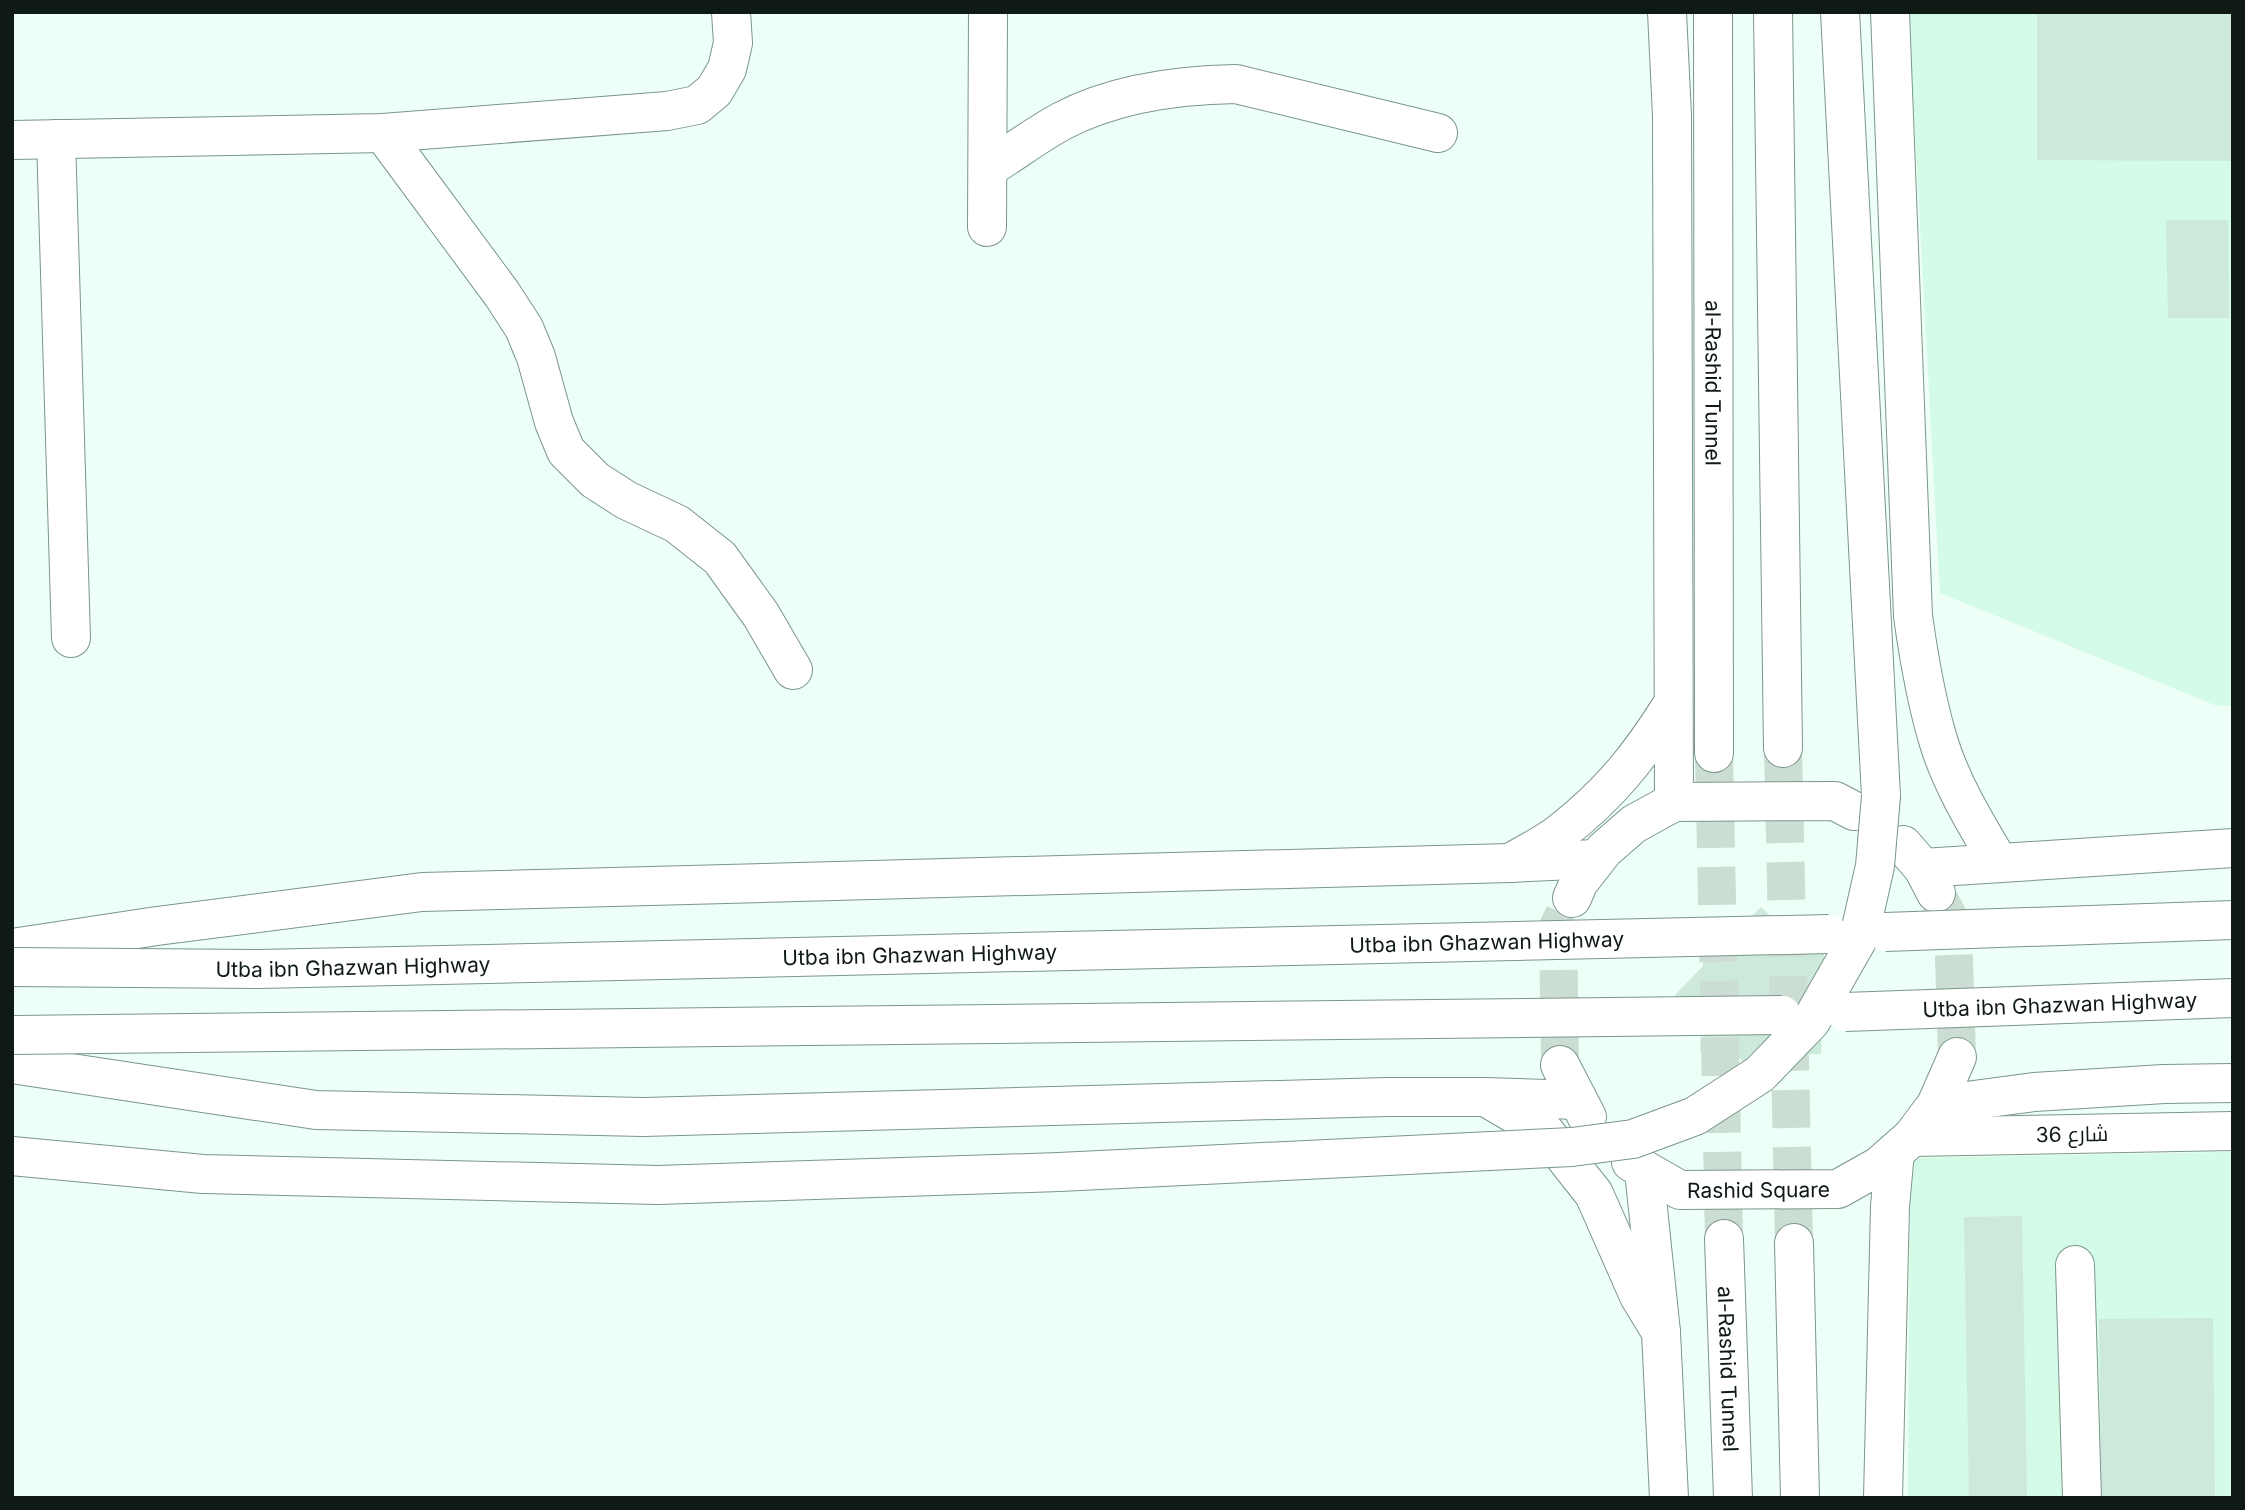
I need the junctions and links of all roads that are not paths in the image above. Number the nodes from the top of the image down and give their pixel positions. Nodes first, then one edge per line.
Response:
1 (731, 12) edge
2 (988, 12) edge
3 (1667, 12) edge
4 (1713, 12) edge
5 (1773, 12) edge
6 (1840, 12) edge
7 (1890, 12) edge
8 (383, 132) junction
9 (1438, 133) dead end
10 (56, 139) junction
11 (12, 140) edge
12 (988, 169) junction
13 (987, 227) dead end
14 (71, 638) dead end
15 (793, 670) dead end
16 (1672, 705) junction
17 (1783, 748) tunnel mouth
18 (1714, 753) tunnel mouth
19 (1674, 802) junction
20 (1854, 811) dead end
21 (2233, 848) edge
22 (1596, 859) junction
23 (1510, 863) junction
24 (1999, 863) junction
25 (1921, 869) dead end
26 (1572, 898) tunnel mouth
27 (2233, 920) edge
28 (1885, 932) dead end
29 (1829, 934) dead end
30 (12, 948) edge
31 (12, 967) edge
32 (2233, 998) edge
33 (1845, 1012) dead end
34 (1782, 1014) dead end
35 (12, 1035) edge
36 (1957, 1057) tunnel mouth
37 (12, 1063) edge
38 (1560, 1065) tunnel mouth
39 (2233, 1083) edge
40 (1484, 1097) junction
41 (1936, 1105) junction
42 (2233, 1131) edge
43 (1903, 1144) junction
44 (12, 1156) edge
45 (1724, 1239) tunnel mouth
46 (1794, 1243) tunnel mouth
47 (2075, 1265) dead end
48 (1661, 1332) junction
49 (1670, 1498) edge
50 (1733, 1498) edge
51 (1800, 1498) edge
52 (1883, 1498) edge
53 (2082, 1498) edge

1 - 8 main road
2 - 12 main road
3 - 16 main road
4 - 18 main road, al-Rashid Tunnel
5 - 17 main road
6 - 44 main road, bridge
7 - 24 main road
8 - 10 main road
8 - 15 main road
9 - 12 main road
10 - 11 main road
10 - 14 main road
12 - 13 main road
16 - 19 main road
16 - 23 main road
19 - 20 main road
19 - 22 main road
21 - 24 main road
22 - 23 main road
22 - 26 main road
23 - 30 main road
24 - 25 main road
27 - 28 main road, bridge
29 - 31 main road, Utba ibn Ghazwan Highway, bridge
32 - 33 main road, Utba ibn Ghazwan Highway, bridge
34 - 35 main road, bridge
36 - 41 main road, Rashid Square
37 - 40 main road
38 - 40 main road
39 - 41 main road
40 - 48 main road
41 - 43 main road, Rashid Square
42 - 43 main road, شارع 36
43 - 48 main road, Rashid Square
43 - 52 main road
45 - 50 main road, al-Rashid Tunnel
46 - 51 main road
47 - 53 main road
48 - 49 main road

